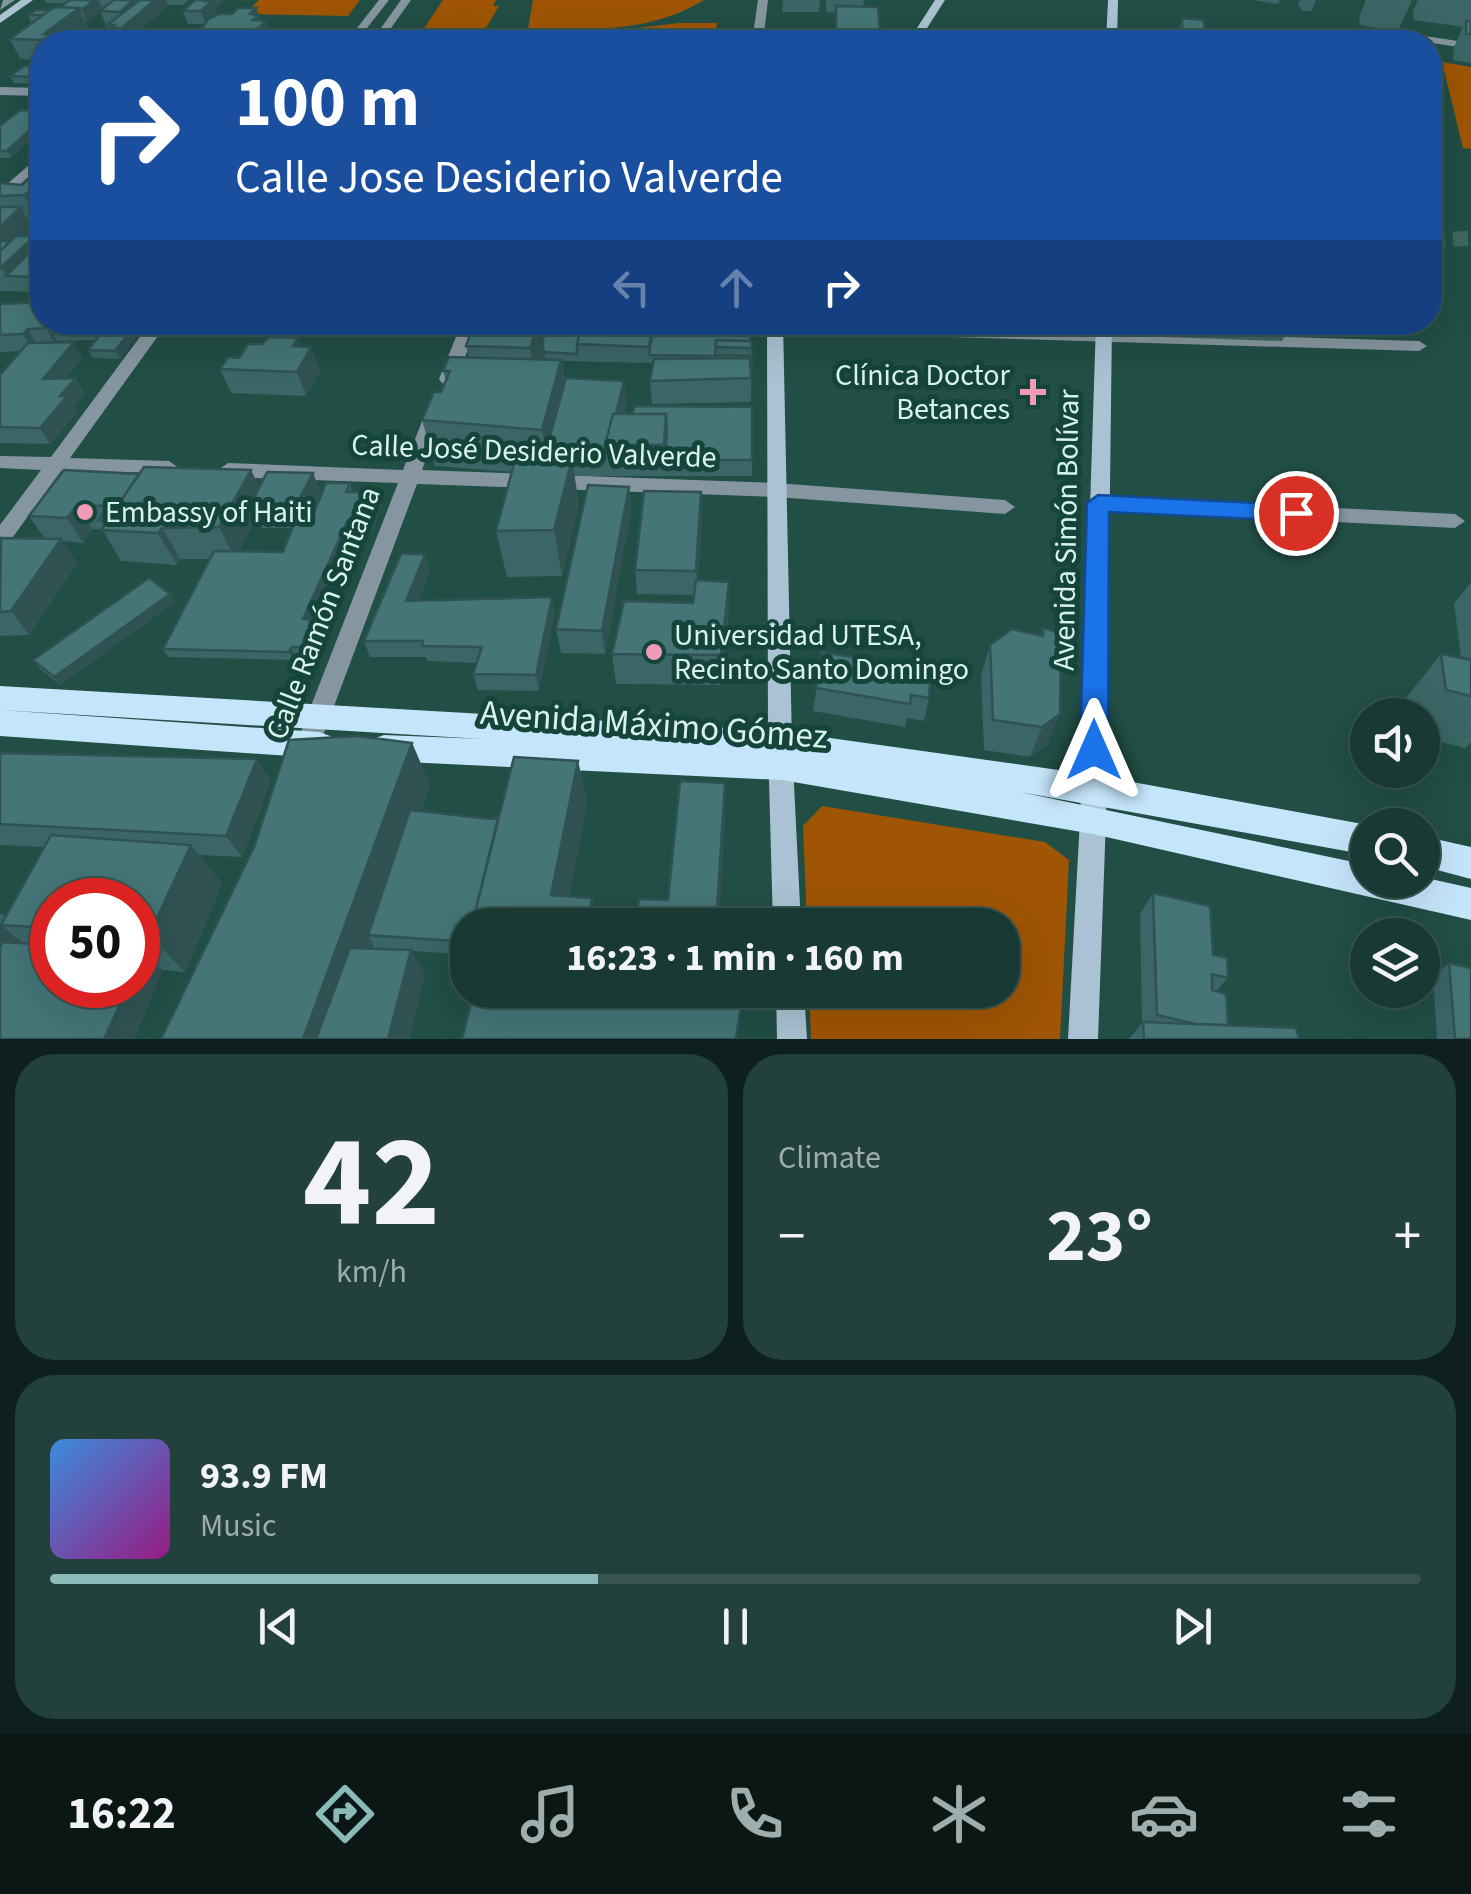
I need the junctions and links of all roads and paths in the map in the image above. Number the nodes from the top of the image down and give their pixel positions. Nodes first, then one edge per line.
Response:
1 (10, 0) edge
2 (28, 0) edge
3 (763, 0) edge
4 (940, 0) edge
5 (1113, 0) edge
6 (379, 6) edge
7 (402, 6) edge
8 (0, 8) edge
9 (0, 20) edge
10 (360, 30) edge
11 (385, 30) edge
12 (759, 30) edge
13 (921, 30) edge
14 (1112, 30) edge
15 (1442, 42) edge
16 (1471, 46) edge
17 (0, 91) edge
18 (30, 92) edge
19 (0, 102) edge
20 (30, 103) edge
21 (30, 170) edge
22 (10, 190) edge
23 (151, 335) edge
24 (465, 335) edge
25 (775, 335) edge
26 (1104, 335) edge
27 (1215, 335) edge
28 (1419, 346) dead end
29 (0, 462) edge
30 (57, 464) junction
31 (410, 477) junction
32 (776, 490) junction
33 (1098, 503) junction
34 (1005, 508) dead end
35 (1454, 521) dead end
36 (0, 540) edge
37 (0, 698) edge
38 (0, 723) edge
39 (312, 731) junction
40 (781, 755) junction
41 (294, 780) edge
42 (1094, 804) junction
43 (1350, 838) edge
44 (1440, 855) edge
45 (1471, 862) edge
46 (1471, 904) edge
47 (786, 908) edge
48 (791, 1008) edge
49 (792, 1039) edge
50 (1083, 1039) edge

1 - 8 street
2 - 9 main road
3 - 12 street
4 - 13 main road
5 - 14 main road
6 - 7 street
6 - 10 street
7 - 11 street
15 - 16 street
17 - 18 street
19 - 20 street
21 - 22 street
23 - 30 street
24 - 31 street, Calle Ramón Santana
25 - 32 main road
26 - 33 main road, Avenida Simón Bolívar
27 - 28 street
29 - 30 street, Calle José Desiderio Valverde
30 - 31 street, Calle José Desiderio Valverde
30 - 36 street
31 - 32 street, Calle José Desiderio Valverde
31 - 39 street, Calle Ramón Santana
32 - 34 street, Calle José Desiderio Valverde
32 - 40 main road
33 - 35 street
33 - 42 main road, Avenida Simón Bolívar
37 - 39 main road, Avenida Máximo Gómez
38 - 39 main road, Avenida Máximo Gómez
39 - 40 main road, Avenida Máximo Gómez
39 - 41 street, Calle Ramón Santana
40 - 42 main road, Avenida Máximo Gómez
40 - 47 main road
42 - 43 main road, Avenida Máximo Gómez
42 - 46 main road, Avenida Máximo Gómez
42 - 50 main road, Avenida Simón Bolívar
44 - 45 main road
48 - 49 main road

